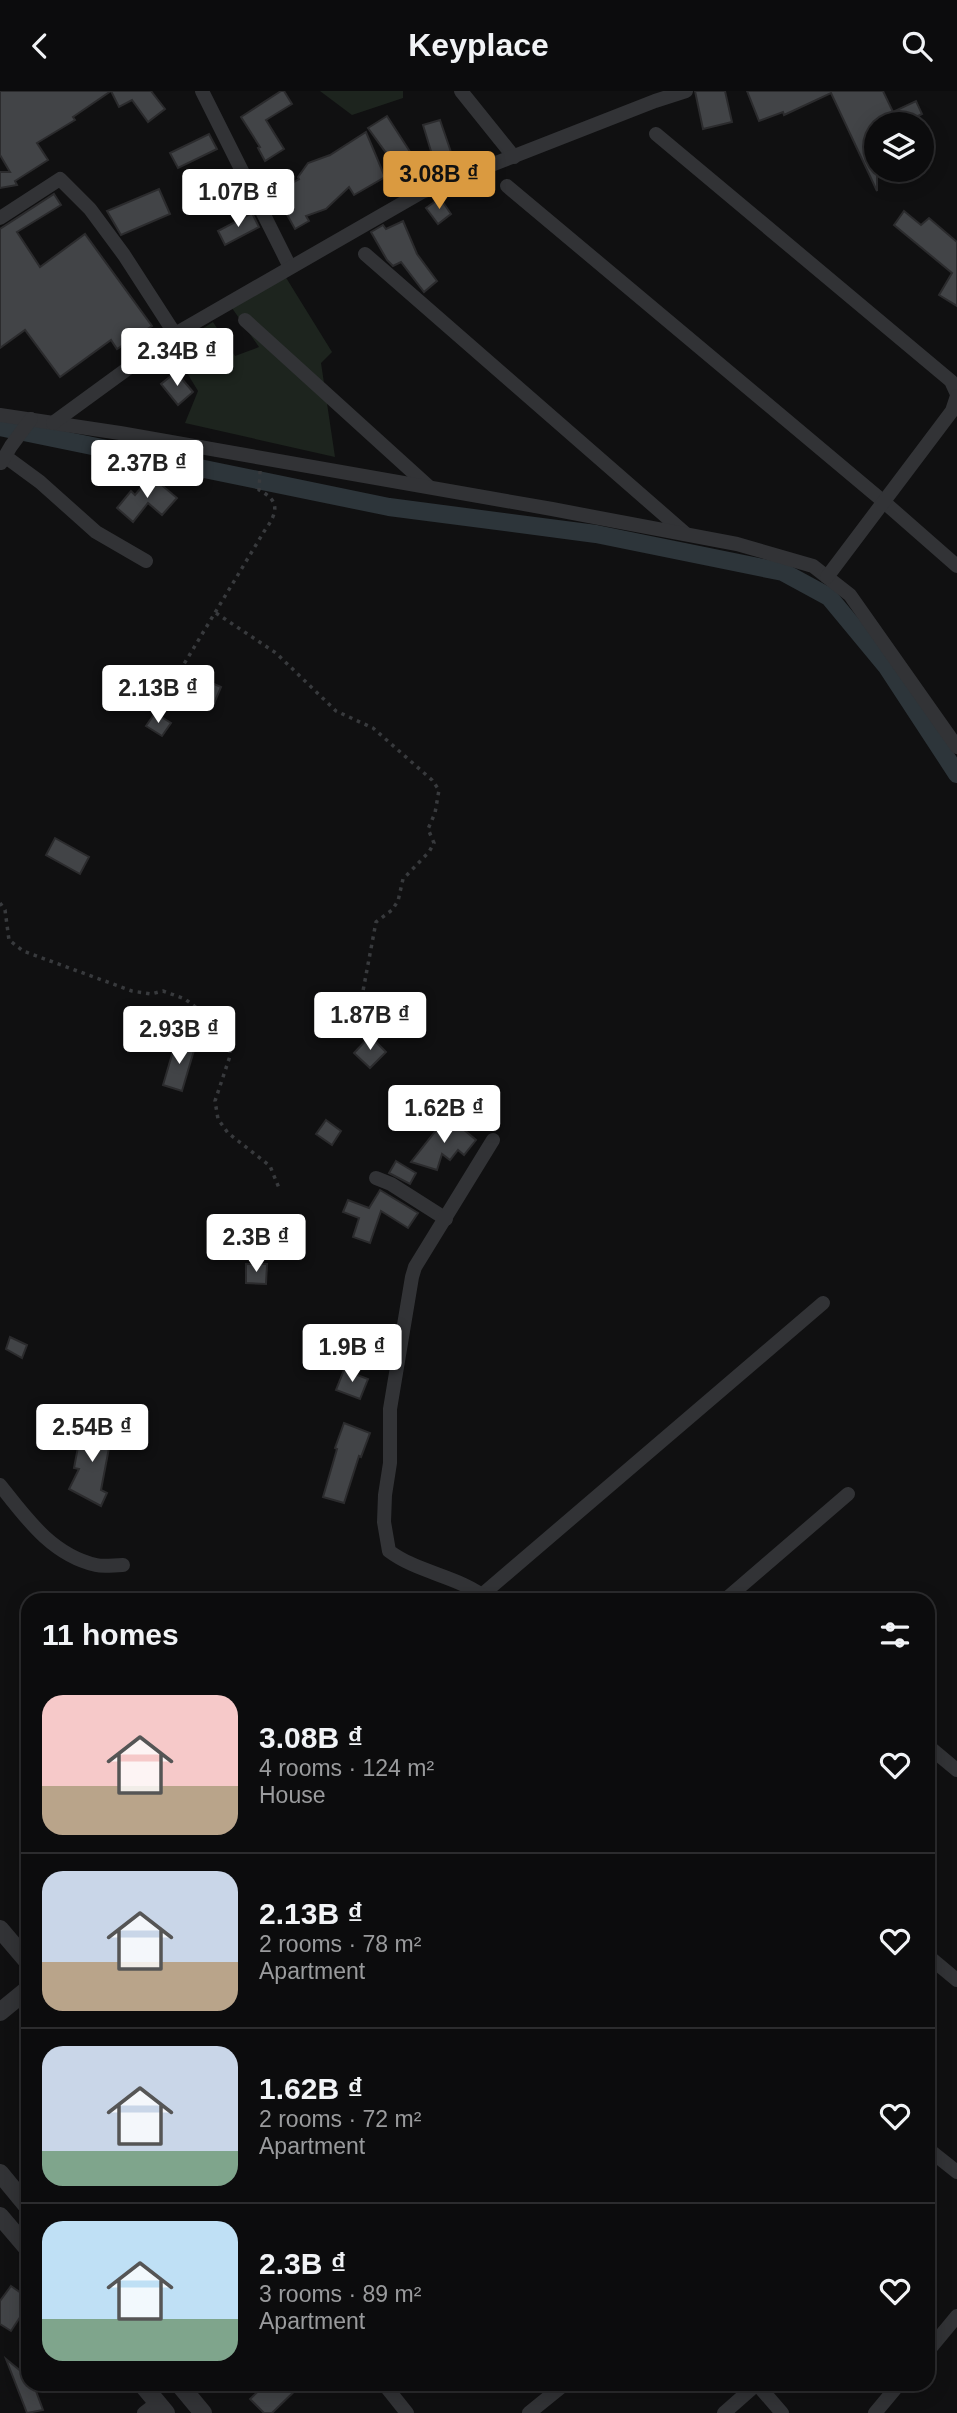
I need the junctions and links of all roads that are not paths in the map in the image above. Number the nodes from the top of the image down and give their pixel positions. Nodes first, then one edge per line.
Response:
1 (202, 91) edge
2 (461, 91) edge
3 (686, 91) edge
4 (651, 96) edge
5 (656, 134) dead end
6 (514, 157) junction
7 (507, 186) dead end
8 (0, 218) edge
9 (365, 254) dead end
10 (290, 267) junction
11 (245, 320) dead end
12 (175, 334) junction
13 (957, 395) edge
14 (0, 415) edge
15 (28, 423) junction
16 (53, 423) junction
17 (5, 456) edge
18 (429, 488) junction
19 (884, 502) junction
20 (687, 535) junction
21 (146, 561) dead end
22 (957, 566) edge
23 (827, 577) junction
24 (957, 747) edge
25 (493, 1140) dead end
26 (376, 1178) dead end
27 (446, 1219) junction
28 (823, 1303) dead end
29 (0, 1485) edge
30 (848, 1494) dead end
31 (123, 1565) dead end
32 (473, 1593) edge
33 (488, 1593) edge
34 (741, 1593) edge
35 (935, 1752) edge
36 (957, 1770) edge
37 (0, 1929) edge
38 (21, 1954) edge
39 (935, 1962) edge
40 (957, 1980) edge
41 (21, 1995) edge
42 (0, 2012) edge
43 (935, 2155) edge
44 (957, 2172) edge
45 (0, 2173) edge
46 (21, 2198) edge
47 (0, 2215) edge
48 (21, 2240) edge
49 (957, 2316) edge
50 (935, 2333) edge
51 (145, 2391) edge
52 (185, 2391) edge
53 (389, 2391) edge
54 (556, 2391) edge
55 (749, 2391) edge
56 (763, 2391) edge
57 (893, 2391) edge
58 (156, 2410) edge
59 (203, 2413) edge
60 (407, 2413) edge
61 (529, 2413) edge
62 (724, 2413) edge
63 (782, 2413) edge
64 (875, 2413) edge

1 - 10 street
2 - 6 street
3 - 4 street
4 - 6 street
5 - 13 street
6 - 10 street
7 - 19 street
8 - 12 street
9 - 20 street
10 - 12 street
11 - 18 street
12 - 16 street
13 - 19 street
14 - 15 street
15 - 16 street
15 - 17 street
16 - 18 street
17 - 21 street
18 - 20 street
19 - 22 street
19 - 23 street
20 - 23 street
23 - 24 street
25 - 27 street
26 - 27 street
27 - 32 street
28 - 33 street
29 - 31 street
30 - 34 street
35 - 36 street
37 - 38 street
39 - 40 street
41 - 42 street
43 - 44 street
45 - 46 street
47 - 48 street
49 - 50 street
51 - 58 street
52 - 59 street
53 - 60 street
54 - 61 street
55 - 62 street
56 - 63 street
57 - 64 street

